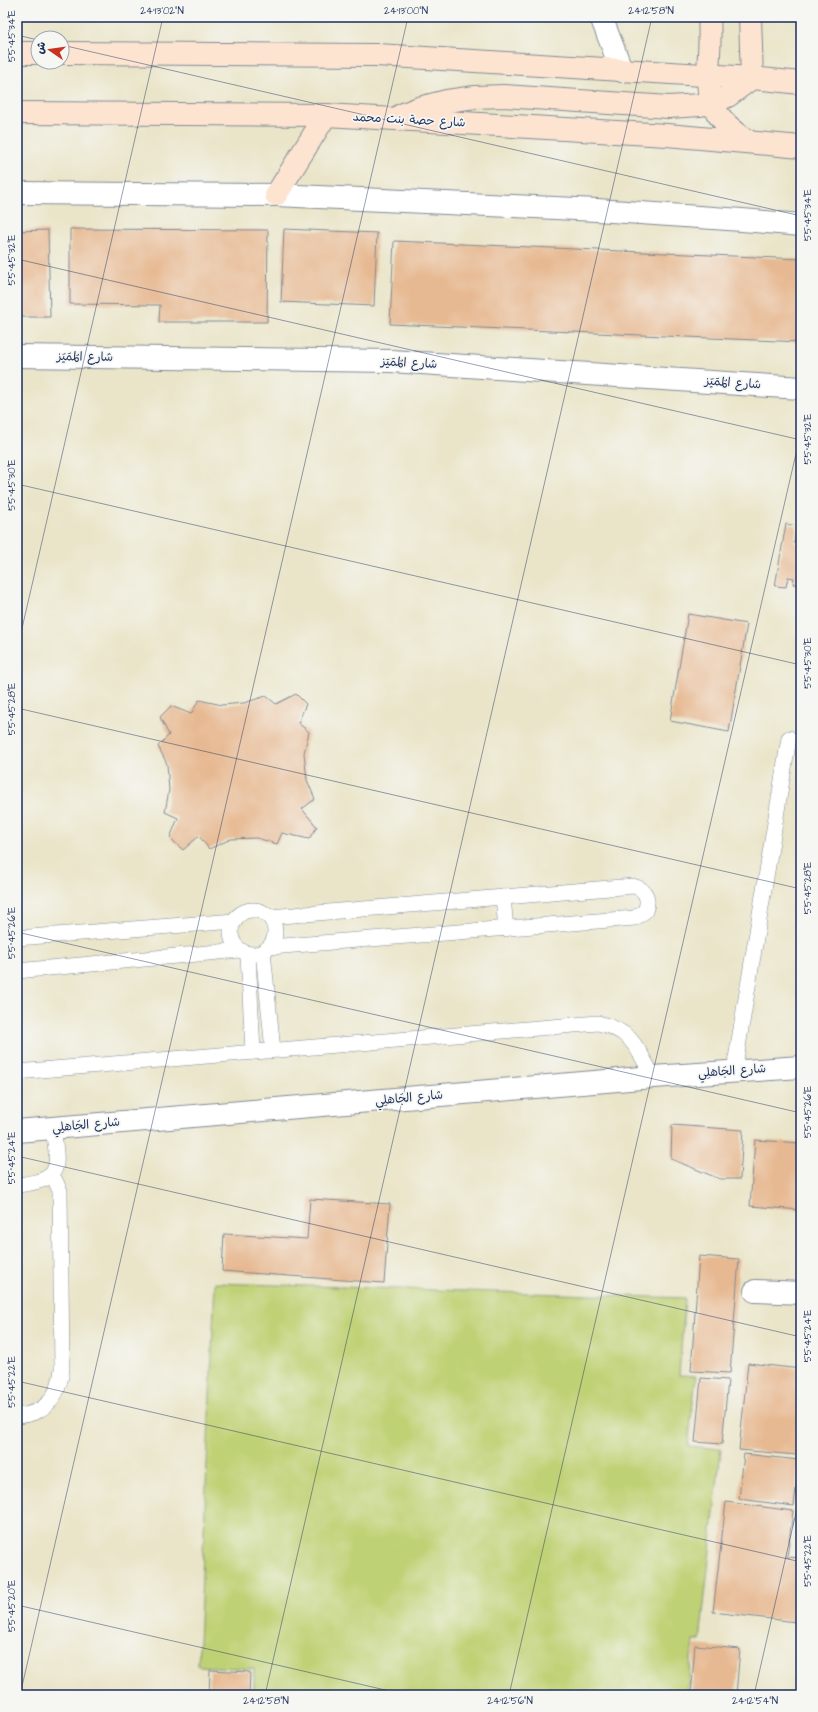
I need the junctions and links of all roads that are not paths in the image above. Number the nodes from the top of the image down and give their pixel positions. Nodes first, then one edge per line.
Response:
1 (601, 17) edge
2 (709, 17) edge
3 (750, 17) edge
4 (17, 53) edge
5 (30, 53) edge
6 (70, 53) edge
7 (622, 71) junction
8 (708, 76) junction
9 (752, 78) junction
10 (801, 83) edge
11 (711, 102) junction
12 (17, 113) edge
13 (326, 115) junction
14 (392, 119) junction
15 (751, 142) junction
16 (801, 147) edge
17 (17, 193) edge
18 (276, 195) junction
19 (801, 225) edge
20 (17, 356) edge
21 (801, 388) edge
22 (789, 738) dead end
23 (503, 897) junction
24 (270, 917) junction
25 (234, 921) junction
26 (506, 929) junction
27 (17, 938) edge
28 (267, 950) junction
29 (244, 952) junction
30 (17, 971) edge
31 (273, 1050) junction
32 (253, 1052) junction
33 (801, 1067) edge
34 (734, 1071) junction
35 (17, 1072) edge
36 (653, 1077) junction
37 (53, 1128) junction
38 (17, 1131) edge
39 (50, 1176) junction
40 (17, 1185) edge
41 (755, 1291) dead end
42 (801, 1293) edge
43 (17, 1416) edge

1 - 7 street
2 - 8 main road
3 - 9 main road
4 - 5 main road
6 - 7 main road
7 - 8 main road
8 - 9 main road
8 - 11 main road
9 - 10 main road
9 - 11 main road
11 - 14 main road
11 - 15 main road
12 - 13 main road, شارع حصة بنت محمد
13 - 14 main road, شارع حصة بنت محمد
13 - 18 main road
14 - 15 main road, شارع حصة بنت محمد
15 - 16 main road, شارع حصة بنت محمد
17 - 18 street
18 - 19 street
20 - 21 street, شارع المُمَيَز
22 - 34 lane
23 - 24 lane
23 - 26 lane
23 - 26 lane
24 - 25 lane
24 - 28 lane
25 - 27 lane
25 - 29 lane
26 - 28 lane
28 - 29 lane
28 - 31 lane
29 - 30 lane
29 - 32 lane
31 - 32 lane
31 - 36 lane
32 - 35 lane
33 - 34 street, شارع الجَاهلِي
34 - 36 street, شارع الجَاهلِي
36 - 37 street, شارع الجَاهلِي
37 - 38 street, شارع الجَاهلِي
37 - 39 lane
39 - 40 lane
39 - 43 lane
41 - 42 street

